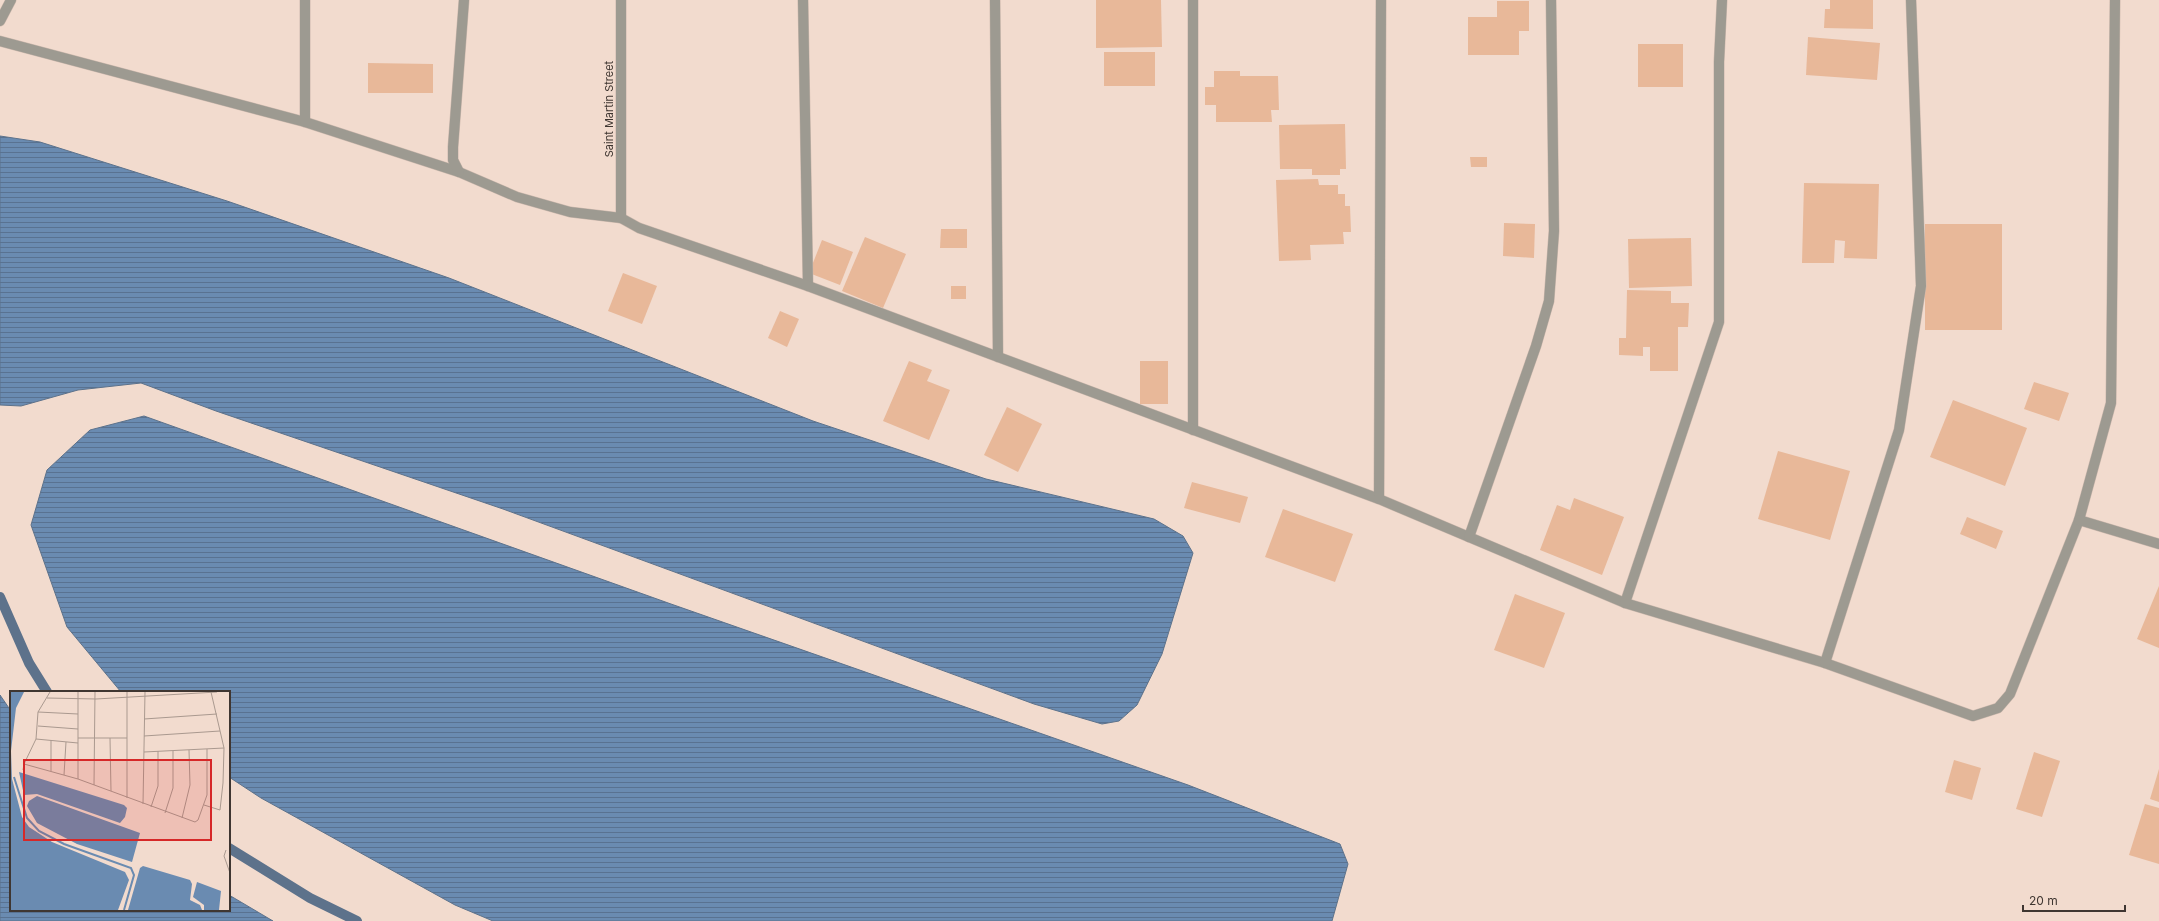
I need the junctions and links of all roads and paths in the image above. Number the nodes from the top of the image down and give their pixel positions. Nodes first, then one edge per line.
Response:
1 (11, 0) edge
2 (305, 0) edge
3 (464, 0) edge
4 (621, 0) edge
5 (803, 0) edge
6 (995, 0) edge
7 (1193, 0) edge
8 (1381, 0) edge
9 (1551, 0) edge
10 (1722, 0) edge
11 (1911, 0) edge
12 (2115, 0) edge
13 (0, 21) edge
14 (0, 41) edge
15 (305, 122) junction
16 (459, 172) junction
17 (621, 218) junction
18 (808, 286) junction
19 (998, 357) junction
20 (1193, 430) junction
21 (1379, 499) junction
22 (2079, 520) junction
23 (1469, 537) junction
24 (2159, 544) edge
25 (1625, 603) junction
26 (1825, 663) junction

1 - 13 street
2 - 15 street
3 - 16 street
4 - 17 street, Saint Martin Street
5 - 18 street
6 - 19 street
7 - 20 street
8 - 21 street
9 - 23 street
10 - 25 street
11 - 26 street
12 - 22 street
14 - 15 street
15 - 16 street
16 - 17 street
17 - 18 street
18 - 19 street
19 - 20 street
20 - 21 street
21 - 23 street
22 - 24 street
22 - 26 street
23 - 25 street
25 - 26 street

